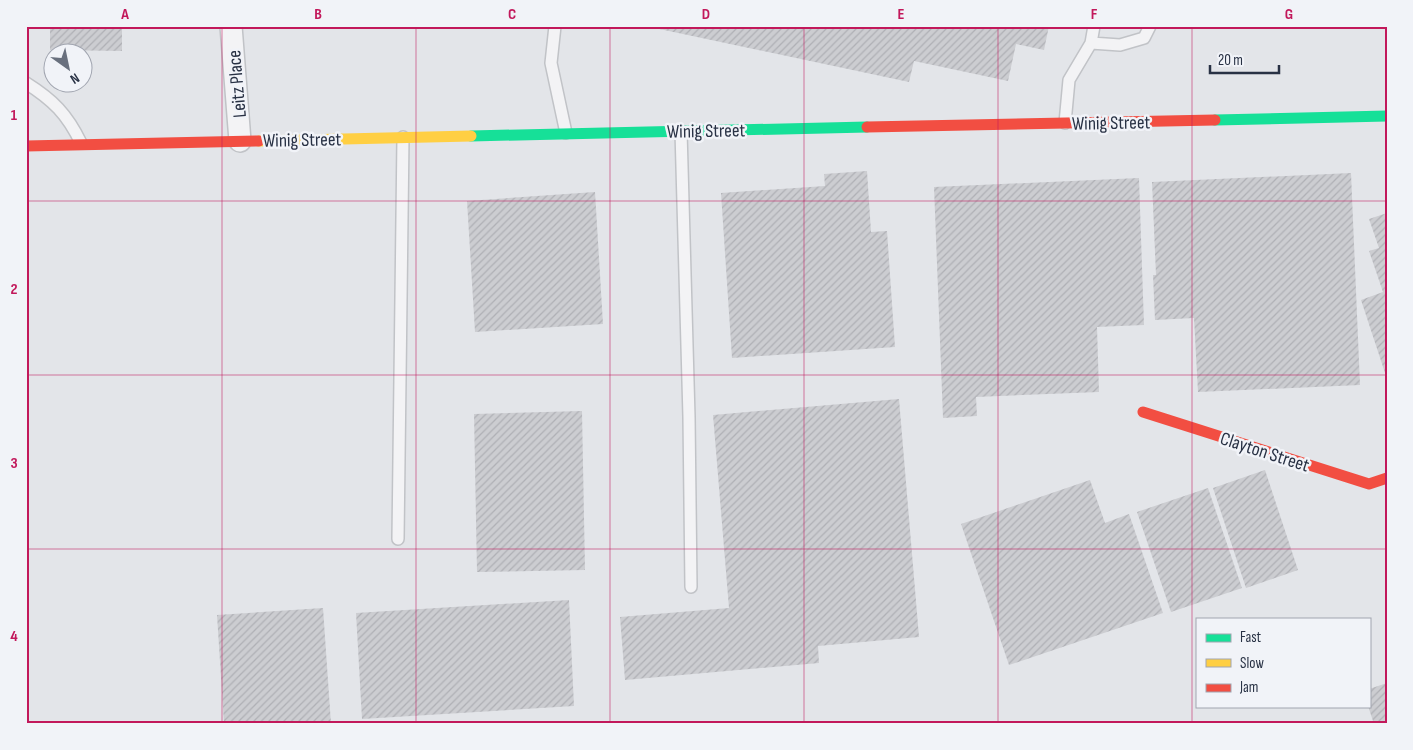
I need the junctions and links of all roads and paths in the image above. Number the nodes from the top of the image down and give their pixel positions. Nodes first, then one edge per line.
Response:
1 (231, 26) edge
2 (554, 26) edge
3 (1094, 26) edge
4 (1150, 26) edge
5 (1090, 43) junction
6 (26, 83) edge
7 (1387, 116) edge
8 (1065, 123) junction
9 (681, 131) junction
10 (566, 133) junction
11 (403, 137) junction
12 (240, 141) junction
13 (82, 145) junction
14 (26, 146) edge
15 (1143, 412) dead end
16 (1387, 478) edge
17 (398, 539) dead end
18 (691, 587) dead end

1 - 12 street, Leitz Place
2 - 10 lane
3 - 5 lane
4 - 5 lane
5 - 8 lane
6 - 13 lane
7 - 8 street, Winig Street
8 - 9 street, Winig Street
9 - 10 street, Winig Street
9 - 18 lane
10 - 11 street, Winig Street
11 - 12 street, Winig Street
11 - 17 lane
12 - 13 street, Winig Street
13 - 14 street, Winig Street
15 - 16 street, Clayton Street

